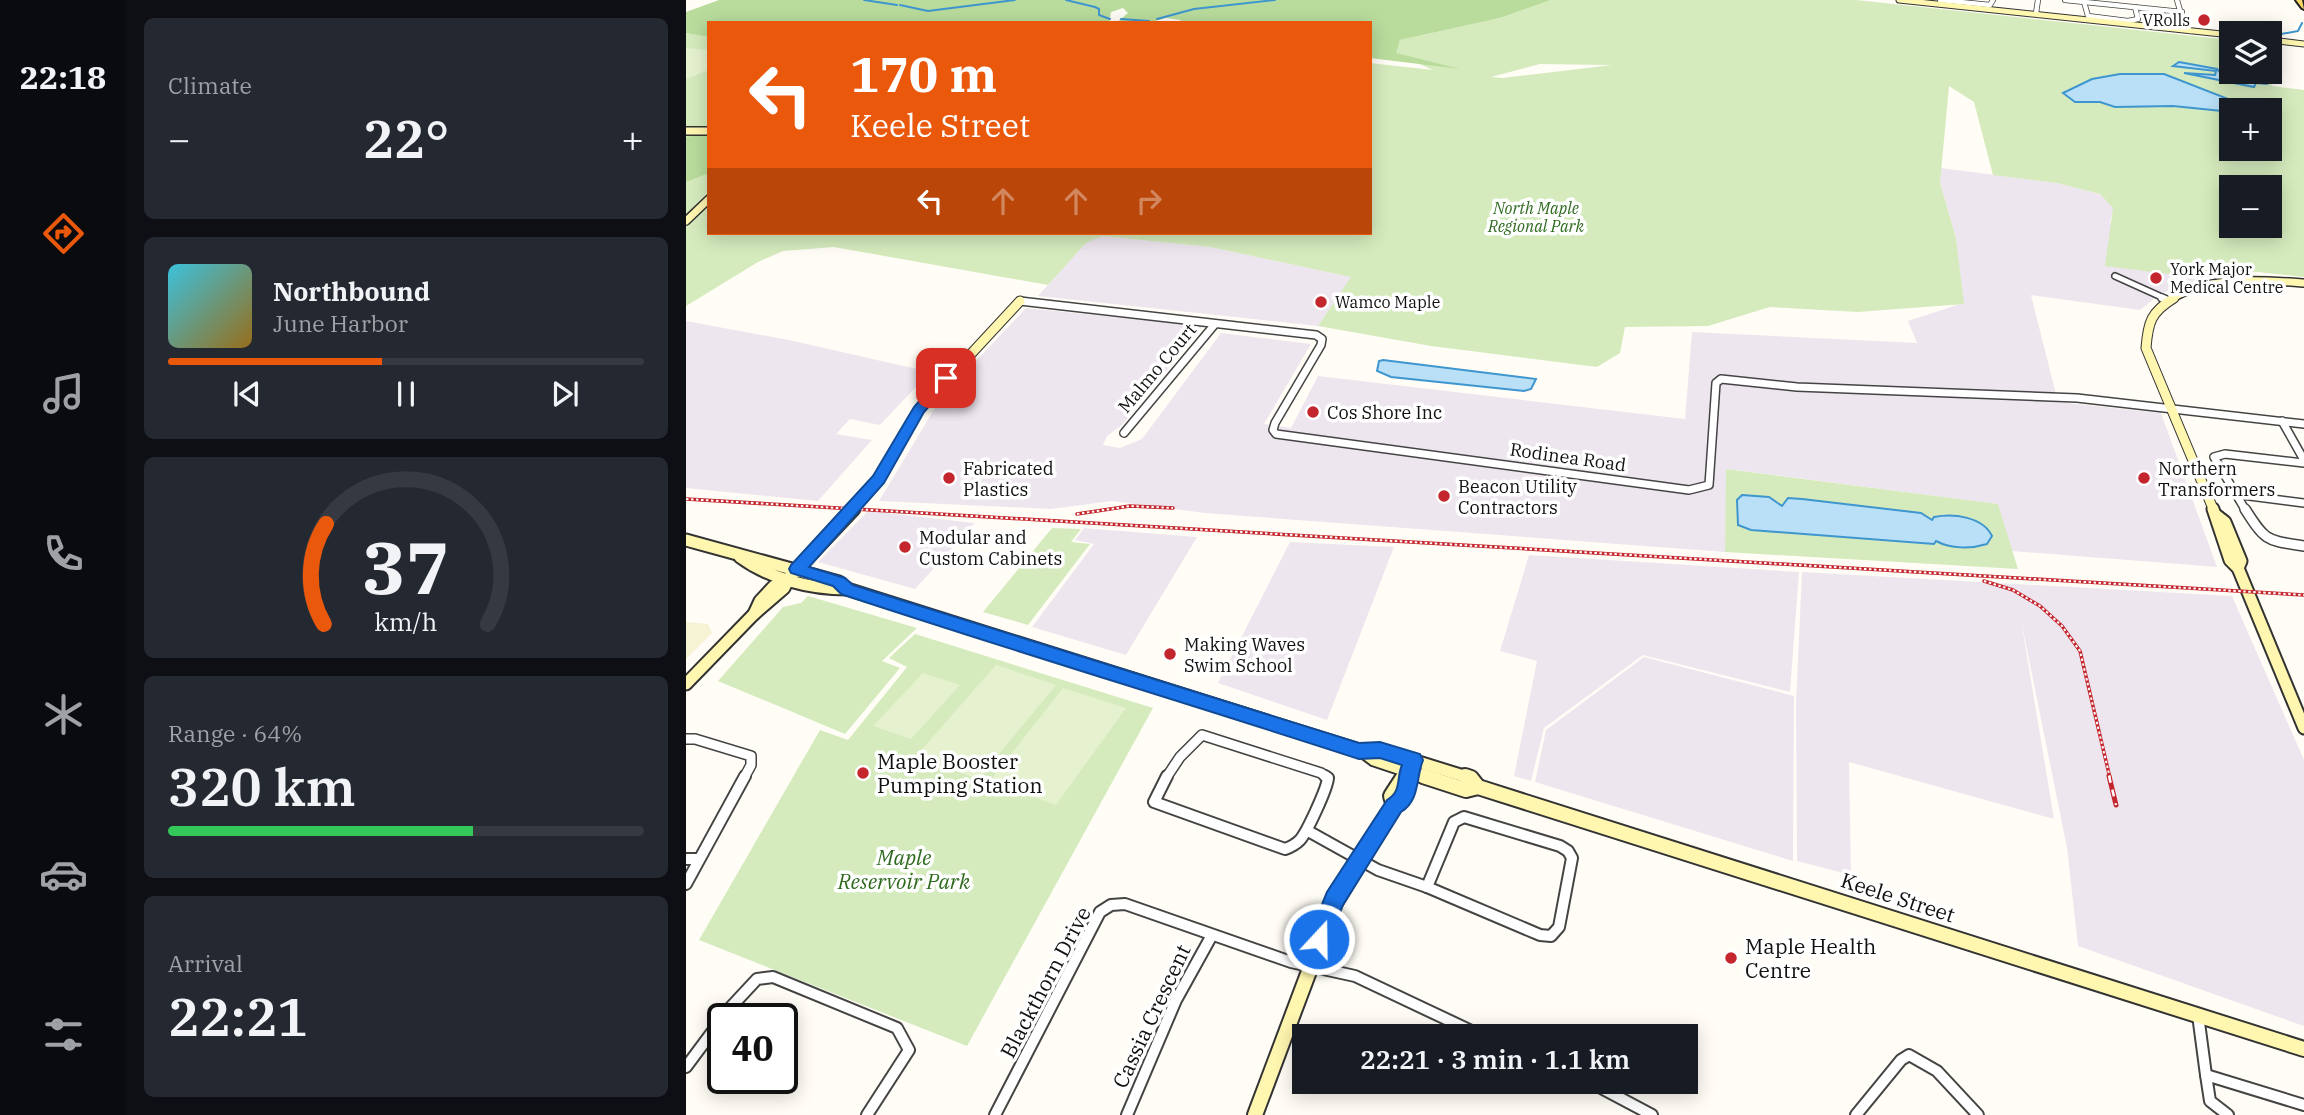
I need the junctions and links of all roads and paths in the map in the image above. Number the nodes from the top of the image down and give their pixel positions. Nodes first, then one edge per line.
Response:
1 (1899, 0) edge
2 (1940, 0) edge
3 (1993, 0) edge
4 (2038, 0) edge
5 (2065, 0) edge
6 (2177, 0) edge
7 (2299, 0) edge
8 (2084, 2) junction
9 (2135, 7) junction
10 (2304, 7) edge
11 (2039, 12) junction
12 (2182, 12) junction
13 (2190, 31) junction
14 (2219, 34) edge
15 (2282, 40) edge
16 (2304, 43) edge
17 (686, 131) edge
18 (707, 131) edge
19 (707, 201) edge
20 (686, 221) edge
21 (2115, 276) dead end
22 (2304, 286) edge
23 (1020, 301) joint
24 (2169, 301) junction
25 (1215, 324) junction
26 (2172, 409) junction
27 (2281, 421) junction
28 (2304, 424) edge
29 (1124, 433) dead end
30 (2304, 461) edge
31 (2234, 494) junction
32 (2304, 503) edge
33 (686, 540) edge
34 (2304, 546) edge
35 (793, 574) junction
36 (686, 684) edge
37 (2304, 728) edge
38 (686, 739) edge
39 (1411, 765) junction
40 (1308, 831) junction
41 (692, 859) edge
42 (1361, 859) junction
43 (686, 884) edge
44 (1427, 887) junction
45 (1212, 935) junction
46 (1311, 966) junction
47 (2198, 1014) junction
48 (1457, 1024) edge
49 (2304, 1049) edge
50 (686, 1067) edge
51 (2206, 1075) junction
52 (1613, 1094) edge
53 (2304, 1105) edge
54 (867, 1115) edge
55 (995, 1115) edge
56 (1127, 1115) edge
57 (1255, 1115) edge
58 (1652, 1115) edge
59 (1856, 1115) edge
60 (1978, 1115) edge
61 (2228, 1115) edge

1 - 11 main road
2 - 3 street
4 - 11 street
5 - 8 street
6 - 12 street
7 - 10 main road
8 - 9 street
8 - 9 street
9 - 12 street
11 - 13 main road
12 - 13 street
13 - 14 main road
15 - 16 main road
17 - 18 main road
19 - 20 main road
21 - 24 street
22 - 24 main road
23 - 25 street, Rodinea Road
23 - 35 main road
24 - 26 main road
25 - 26 street, Rodinea Road
25 - 29 street, Malmo Court
26 - 27 street
26 - 37 main road
27 - 28 street
27 - 30 street
30 - 31 street
31 - 32 street
31 - 34 street
33 - 35 main road, Keele Street
35 - 36 main road
35 - 39 main road, Keele Street
38 - 41 street
39 - 42 main road
39 - 47 main road, Keele Street
40 - 40 street
40 - 42 street
41 - 43 street
42 - 44 street
42 - 46 main road
44 - 44 street
45 - 46 street, Blackthorn Drive
45 - 55 street, Blackthorn Drive
45 - 56 street, Cassia Crescent
46 - 48 street, Blackthorn Drive
46 - 57 main road
47 - 49 main road, Keele Street
47 - 51 street
50 - 54 street
51 - 53 street
51 - 61 street
52 - 58 street
59 - 60 street

